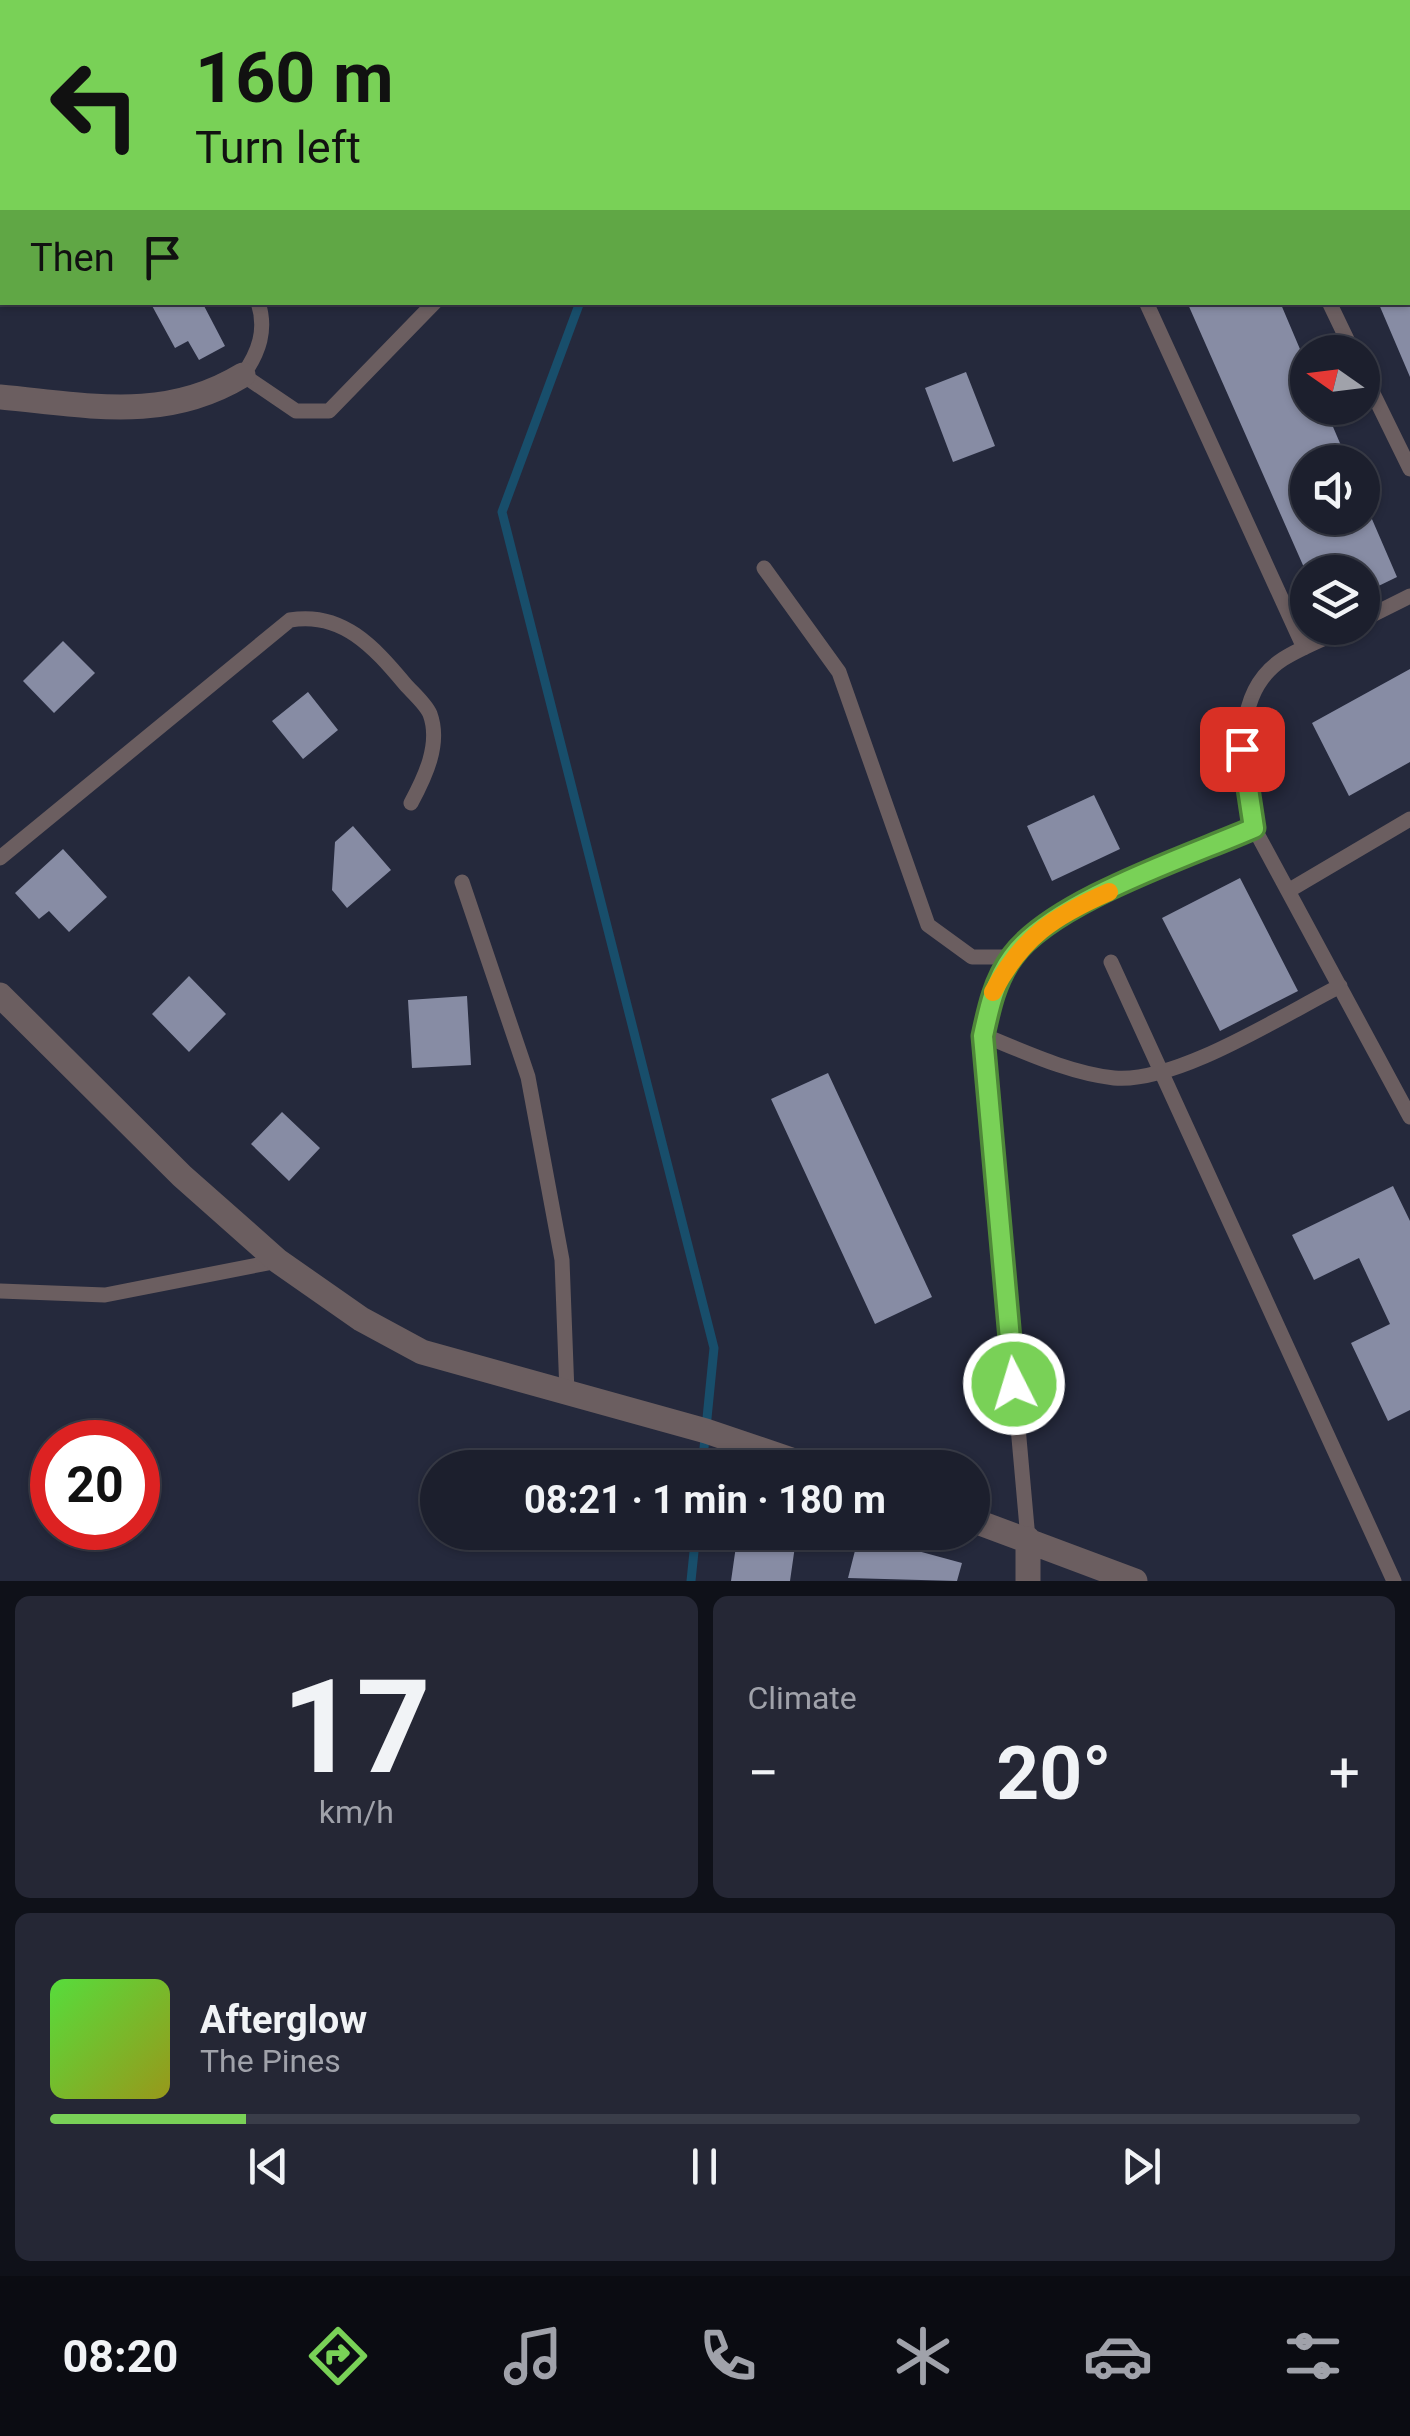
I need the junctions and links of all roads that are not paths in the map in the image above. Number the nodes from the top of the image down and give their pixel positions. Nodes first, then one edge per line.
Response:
1 (259, 305) edge
2 (432, 305) edge
3 (1147, 305) edge
4 (1330, 305) edge
5 (1345, 335) edge
6 (243, 375) junction
7 (0, 397) edge
8 (1380, 408) edge
9 (1410, 469) edge
10 (764, 568) dead end
11 (1410, 596) edge
12 (1380, 611) edge
13 (1310, 645) edge
14 (1304, 648) junction
15 (411, 803) dead end
16 (1410, 818) edge
17 (1254, 828) junction
18 (0, 858) edge
19 (462, 882) dead end
20 (1288, 891) junction
21 (1012, 957) junction
22 (1111, 962) dead end
23 (1340, 986) junction
24 (0, 995) edge
25 (983, 1036) junction
26 (1163, 1074) junction
27 (1410, 1116) edge
28 (278, 1261) junction
29 (0, 1291) edge
30 (567, 1393) junction
31 (755, 1450) edge
32 (990, 1526) edge
33 (1028, 1539) junction
34 (1028, 1581) edge
35 (1136, 1581) edge
36 (1394, 1581) edge

1 - 6 lane
2 - 6 lane
3 - 14 lane
4 - 5 lane
6 - 7 street
8 - 9 lane
10 - 21 lane
11 - 12 lane
13 - 14 lane
14 - 17 lane
15 - 18 lane
16 - 20 lane
17 - 20 lane
17 - 21 lane
19 - 30 lane
20 - 23 lane
21 - 25 lane
22 - 26 lane
23 - 26 lane
23 - 27 lane
24 - 28 street
25 - 26 lane
25 - 33 lane
26 - 36 lane
28 - 29 lane
28 - 30 street
30 - 31 street
32 - 33 street
33 - 34 street
33 - 35 street

